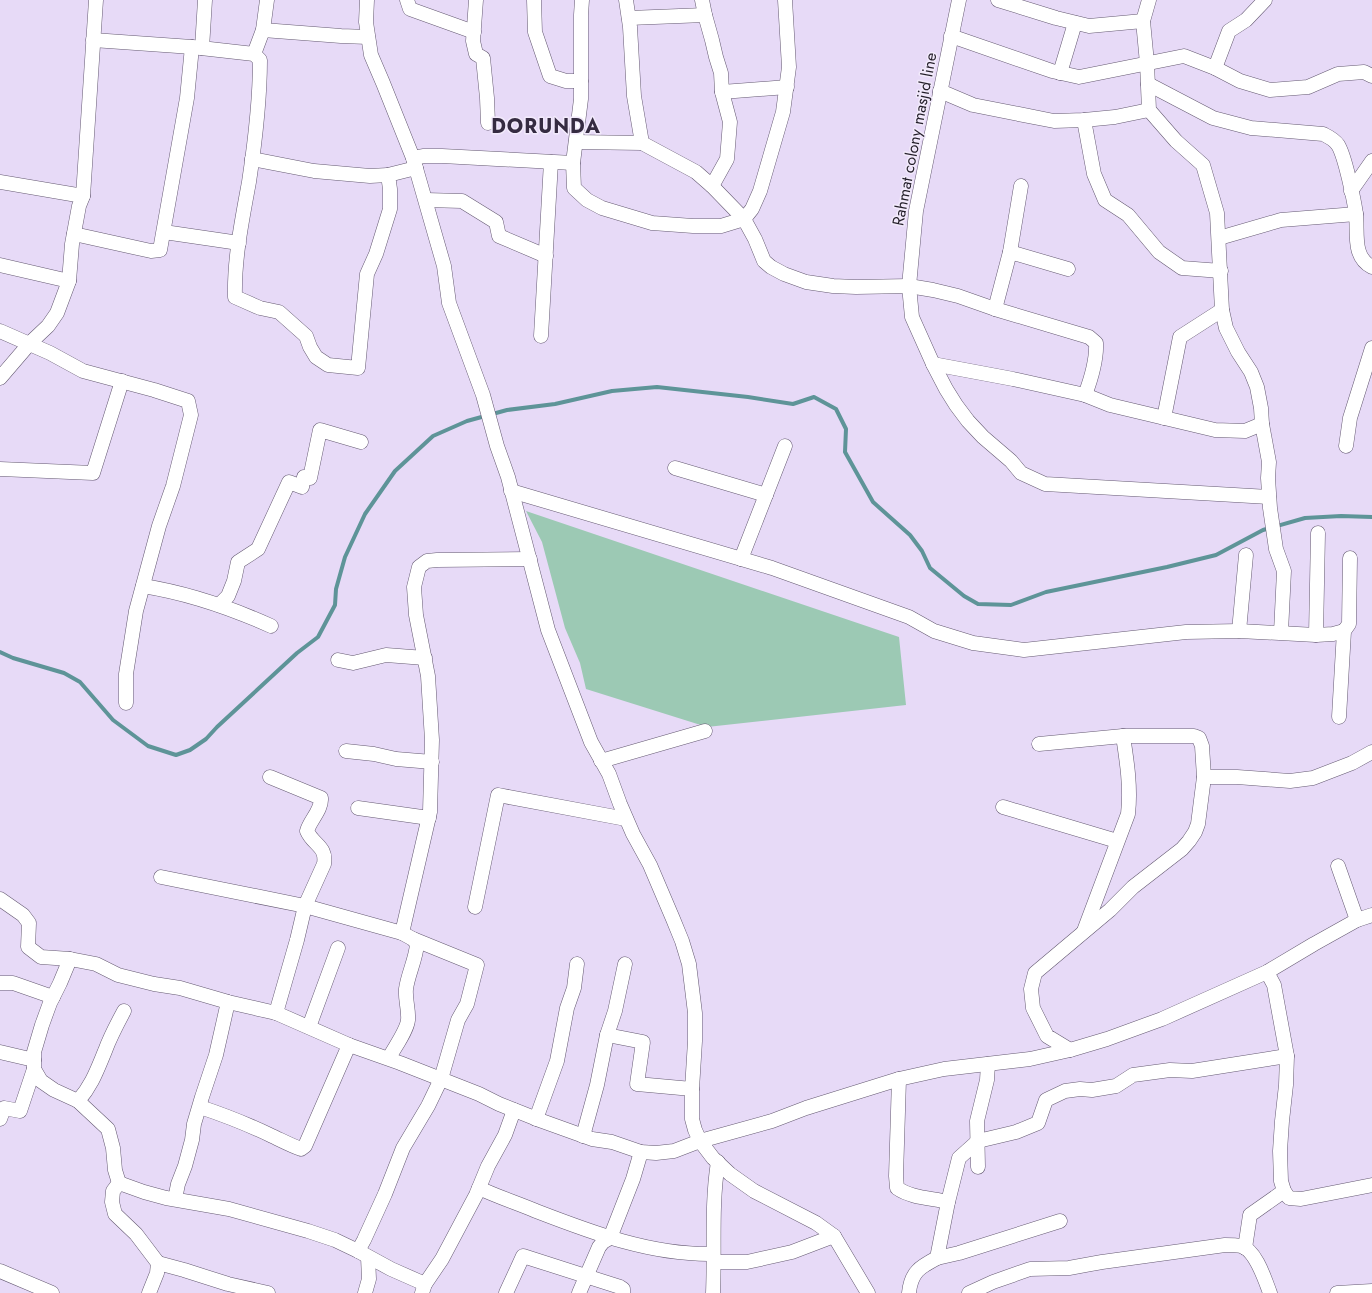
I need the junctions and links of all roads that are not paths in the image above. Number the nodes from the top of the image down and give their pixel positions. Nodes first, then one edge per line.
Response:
1 (96, 0) edge
2 (205, 0) edge
3 (267, 0) edge
4 (367, 0) edge
5 (407, 0) edge
6 (476, 0) edge
7 (534, 0) edge
8 (582, 0) edge
9 (626, 0) edge
10 (702, 0) edge
11 (785, 0) edge
12 (958, 0) edge
13 (998, 0) edge
14 (1149, 0) edge
15 (1265, 0) edge
16 (704, 15) junction
17 (629, 18) junction
18 (1143, 21) junction
19 (1075, 23) junction
20 (263, 30) junction
21 (474, 32) junction
22 (951, 36) junction
23 (368, 37) junction
24 (94, 40) junction
25 (197, 48) junction
26 (254, 54) junction
27 (1147, 63) junction
28 (1215, 68) junction
29 (1060, 73) junction
30 (1372, 76) edge
31 (581, 81) junction
32 (1148, 84) junction
33 (787, 87) junction
34 (940, 91) junction
35 (722, 92) junction
36 (1149, 110) junction
37 (1084, 120) junction
38 (488, 123) dead end
39 (576, 142) junction
40 (642, 143) junction
41 (252, 159) junction
42 (1372, 161) edge
43 (551, 162) junction
44 (573, 162) junction
45 (414, 163) junction
46 (388, 175) junction
47 (0, 182) edge
48 (712, 186) junction
49 (1021, 186) dead end
50 (1351, 191) junction
51 (83, 196) junction
52 (426, 200) junction
53 (1356, 214) junction
54 (744, 219) junction
55 (164, 232) junction
56 (74, 234) junction
57 (1219, 238) junction
58 (239, 243) junction
59 (1010, 252) junction
60 (546, 256) junction
61 (0, 265) edge
62 (1372, 267) edge
63 (1068, 269) dead end
64 (1220, 271) junction
65 (69, 281) junction
66 (909, 286) junction
67 (995, 309) junction
68 (1222, 310) junction
69 (0, 331) edge
70 (541, 336) dead end
71 (30, 343) junction
72 (1372, 348) edge
73 (933, 364) junction
74 (0, 378) edge
75 (122, 381) junction
76 (1085, 395) junction
77 (1164, 418) junction
78 (1262, 424) junction
79 (361, 442) dead end
80 (785, 446) dead end
81 (1346, 446) dead end
82 (675, 468) dead end
83 (0, 469) edge
84 (511, 491) junction
85 (766, 495) junction
86 (1270, 502) junction
87 (1318, 533) dead end
88 (1246, 555) dead end
89 (1350, 558) dead end
90 (530, 559) junction
91 (741, 559) junction
92 (143, 586) junction
93 (219, 605) junction
94 (271, 626) dead end
95 (1239, 631) junction
96 (1344, 631) junction
97 (1281, 632) junction
98 (1316, 635) junction
99 (425, 658) junction
100 (338, 660) dead end
101 (126, 702) dead end
102 (1339, 717) dead end
103 (705, 731) dead end
104 (1123, 736) junction
105 (1039, 744) dead end
106 (346, 752) dead end
107 (1372, 752) edge
108 (601, 760) junction
109 (432, 762) junction
110 (270, 777) dead end
111 (1204, 777) junction
112 (1003, 807) dead end
113 (358, 808) dead end
114 (429, 818) junction
115 (626, 819) junction
116 (1118, 841) junction
117 (1338, 866) dead end
118 (161, 877) dead end
119 (0, 899) edge
120 (305, 906) junction
121 (475, 907) dead end
122 (1372, 915) edge
123 (1357, 920) junction
124 (1084, 931) junction
125 (407, 936) junction
126 (338, 948) dead end
127 (70, 959) junction
128 (578, 964) dead end
129 (625, 964) dead end
130 (1267, 972) junction
131 (0, 983) edge
132 (53, 997) junction
133 (228, 1002) junction
134 (124, 1011) dead end
135 (276, 1013) junction
136 (309, 1027) junction
137 (607, 1035) junction
138 (349, 1045) junction
139 (1070, 1050) junction
140 (0, 1052) edge
141 (1287, 1056) junction
142 (388, 1058) junction
143 (988, 1064) junction
144 (34, 1065) junction
145 (441, 1079) junction
146 (899, 1079) junction
147 (692, 1089) junction
148 (78, 1101) junction
149 (200, 1107) junction
150 (514, 1110) junction
151 (0, 1119) edge
152 (536, 1119) junction
153 (583, 1136) junction
154 (700, 1141) junction
155 (978, 1141) junction
156 (641, 1152) junction
157 (718, 1162) junction
158 (978, 1167) dead end
159 (119, 1183) junction
160 (1372, 1185) edge
161 (479, 1188) junction
162 (1284, 1191) junction
163 (175, 1199) junction
164 (948, 1202) junction
165 (1060, 1221) dead end
166 (834, 1236) junction
167 (610, 1238) junction
168 (1245, 1248) junction
169 (363, 1254) junction
170 (714, 1258) junction
171 (937, 1258) junction
172 (158, 1264) junction
173 (0, 1270) edge
174 (586, 1275) junction
175 (423, 1289) edge
176 (1372, 1291) edge
177 (52, 1293) edge
178 (149, 1293) edge
179 (268, 1293) edge
180 (365, 1293) edge
181 (506, 1293) edge
182 (579, 1293) edge
183 (623, 1293) edge
184 (713, 1293) edge
185 (868, 1293) edge
186 (908, 1293) edge
187 (969, 1293) edge
188 (1270, 1293) edge
189 (1337, 1293) edge

1 - 24 street
2 - 25 street
3 - 20 street
4 - 23 street
5 - 21 street
6 - 21 street
7 - 31 street
8 - 31 street
9 - 17 street
10 - 16 street
11 - 33 street
12 - 22 street, Rahmat colony masjid line
13 - 19 street
14 - 18 street
15 - 28 street
16 - 17 street
16 - 35 street
17 - 40 street
18 - 19 street
18 - 27 street
19 - 29 street
20 - 23 street
20 - 26 street
21 - 38 street
22 - 29 street
22 - 34 street, Rahmat colony masjid line
23 - 45 street
24 - 25 street
24 - 51 street
25 - 26 street
25 - 55 street
26 - 41 street
27 - 28 street
27 - 29 street
27 - 32 street
28 - 30 street
31 - 39 street
32 - 36 street
32 - 50 street
33 - 35 street
33 - 54 street
34 - 37 street
34 - 66 street, Rahmat colony masjid line
35 - 48 street
36 - 37 street
36 - 57 street
37 - 64 street
39 - 40 street
39 - 44 street
40 - 48 street
41 - 46 street
41 - 58 street
42 - 50 street
43 - 44 street
43 - 45 street
43 - 60 street
44 - 54 street
45 - 46 street
45 - 52 street
46 - 58 street
47 - 51 street
48 - 54 street
49 - 59 street
50 - 53 street
51 - 56 street
52 - 60 street
52 - 84 street
53 - 57 street
53 - 62 street
54 - 66 street
55 - 56 street
55 - 58 street
56 - 65 street
57 - 64 street
59 - 63 street
59 - 67 street
60 - 70 street
61 - 65 street
64 - 68 street
65 - 71 street
66 - 67 street
66 - 73 street, Rahmat colony masjid line
67 - 76 street
68 - 77 street
68 - 78 street
69 - 71 street
71 - 74 street
71 - 75 street
72 - 81 street
73 - 76 street
73 - 86 street, Rahmat colony masjid line
75 - 83 street
75 - 92 street
76 - 77 street
77 - 78 street
78 - 86 street
79 - 93 street
80 - 85 street
82 - 85 street
84 - 90 street
84 - 91 street
85 - 91 street
86 - 97 street
87 - 98 street
88 - 95 street
89 - 96 street
90 - 99 street
90 - 108 street
91 - 95 street
92 - 93 street
92 - 101 street
93 - 94 street
95 - 97 street
96 - 98 street
96 - 102 street
97 - 98 street
99 - 100 street
99 - 109 street
103 - 108 street
104 - 105 street
104 - 111 street
104 - 116 street
106 - 109 street
107 - 111 street
108 - 115 street
109 - 114 street
110 - 120 street
111 - 124 street
112 - 116 street
113 - 114 street
114 - 125 street
115 - 121 street
115 - 147 street
116 - 124 street
117 - 123 street
118 - 120 street
119 - 127 street
120 - 125 street
120 - 135 street
122 - 123 street
123 - 130 street
124 - 139 street
125 - 142 street
125 - 145 street
126 - 136 street
127 - 132 street
127 - 133 street
128 - 152 street
129 - 137 street
130 - 139 street
130 - 141 street
131 - 132 street
132 - 144 street
133 - 135 street
133 - 149 street
134 - 148 street
135 - 136 street
136 - 138 street
137 - 147 street
137 - 153 street
138 - 142 street
138 - 149 street
139 - 143 street
140 - 144 street
141 - 155 street
141 - 162 street
142 - 145 street
143 - 146 street
143 - 155 street
144 - 148 street
144 - 151 street
145 - 150 street
145 - 169 street
146 - 154 street
146 - 164 street
147 - 154 street
148 - 159 street
149 - 163 street
150 - 152 street
150 - 161 street
152 - 153 street
153 - 156 street
154 - 156 street
154 - 157 street
155 - 158 street
155 - 164 street
156 - 167 street
157 - 166 street
157 - 170 street
159 - 163 street
159 - 172 street
160 - 162 street
161 - 167 street
161 - 175 street
162 - 168 street
163 - 169 street
164 - 171 street
165 - 171 street
166 - 170 street
166 - 185 street
167 - 170 street
167 - 174 street
168 - 187 street
168 - 188 street
169 - 175 street
169 - 180 street
170 - 184 street
171 - 186 street
172 - 178 street
172 - 179 street
173 - 177 street
174 - 181 street
174 - 182 street
174 - 183 street
176 - 189 street

